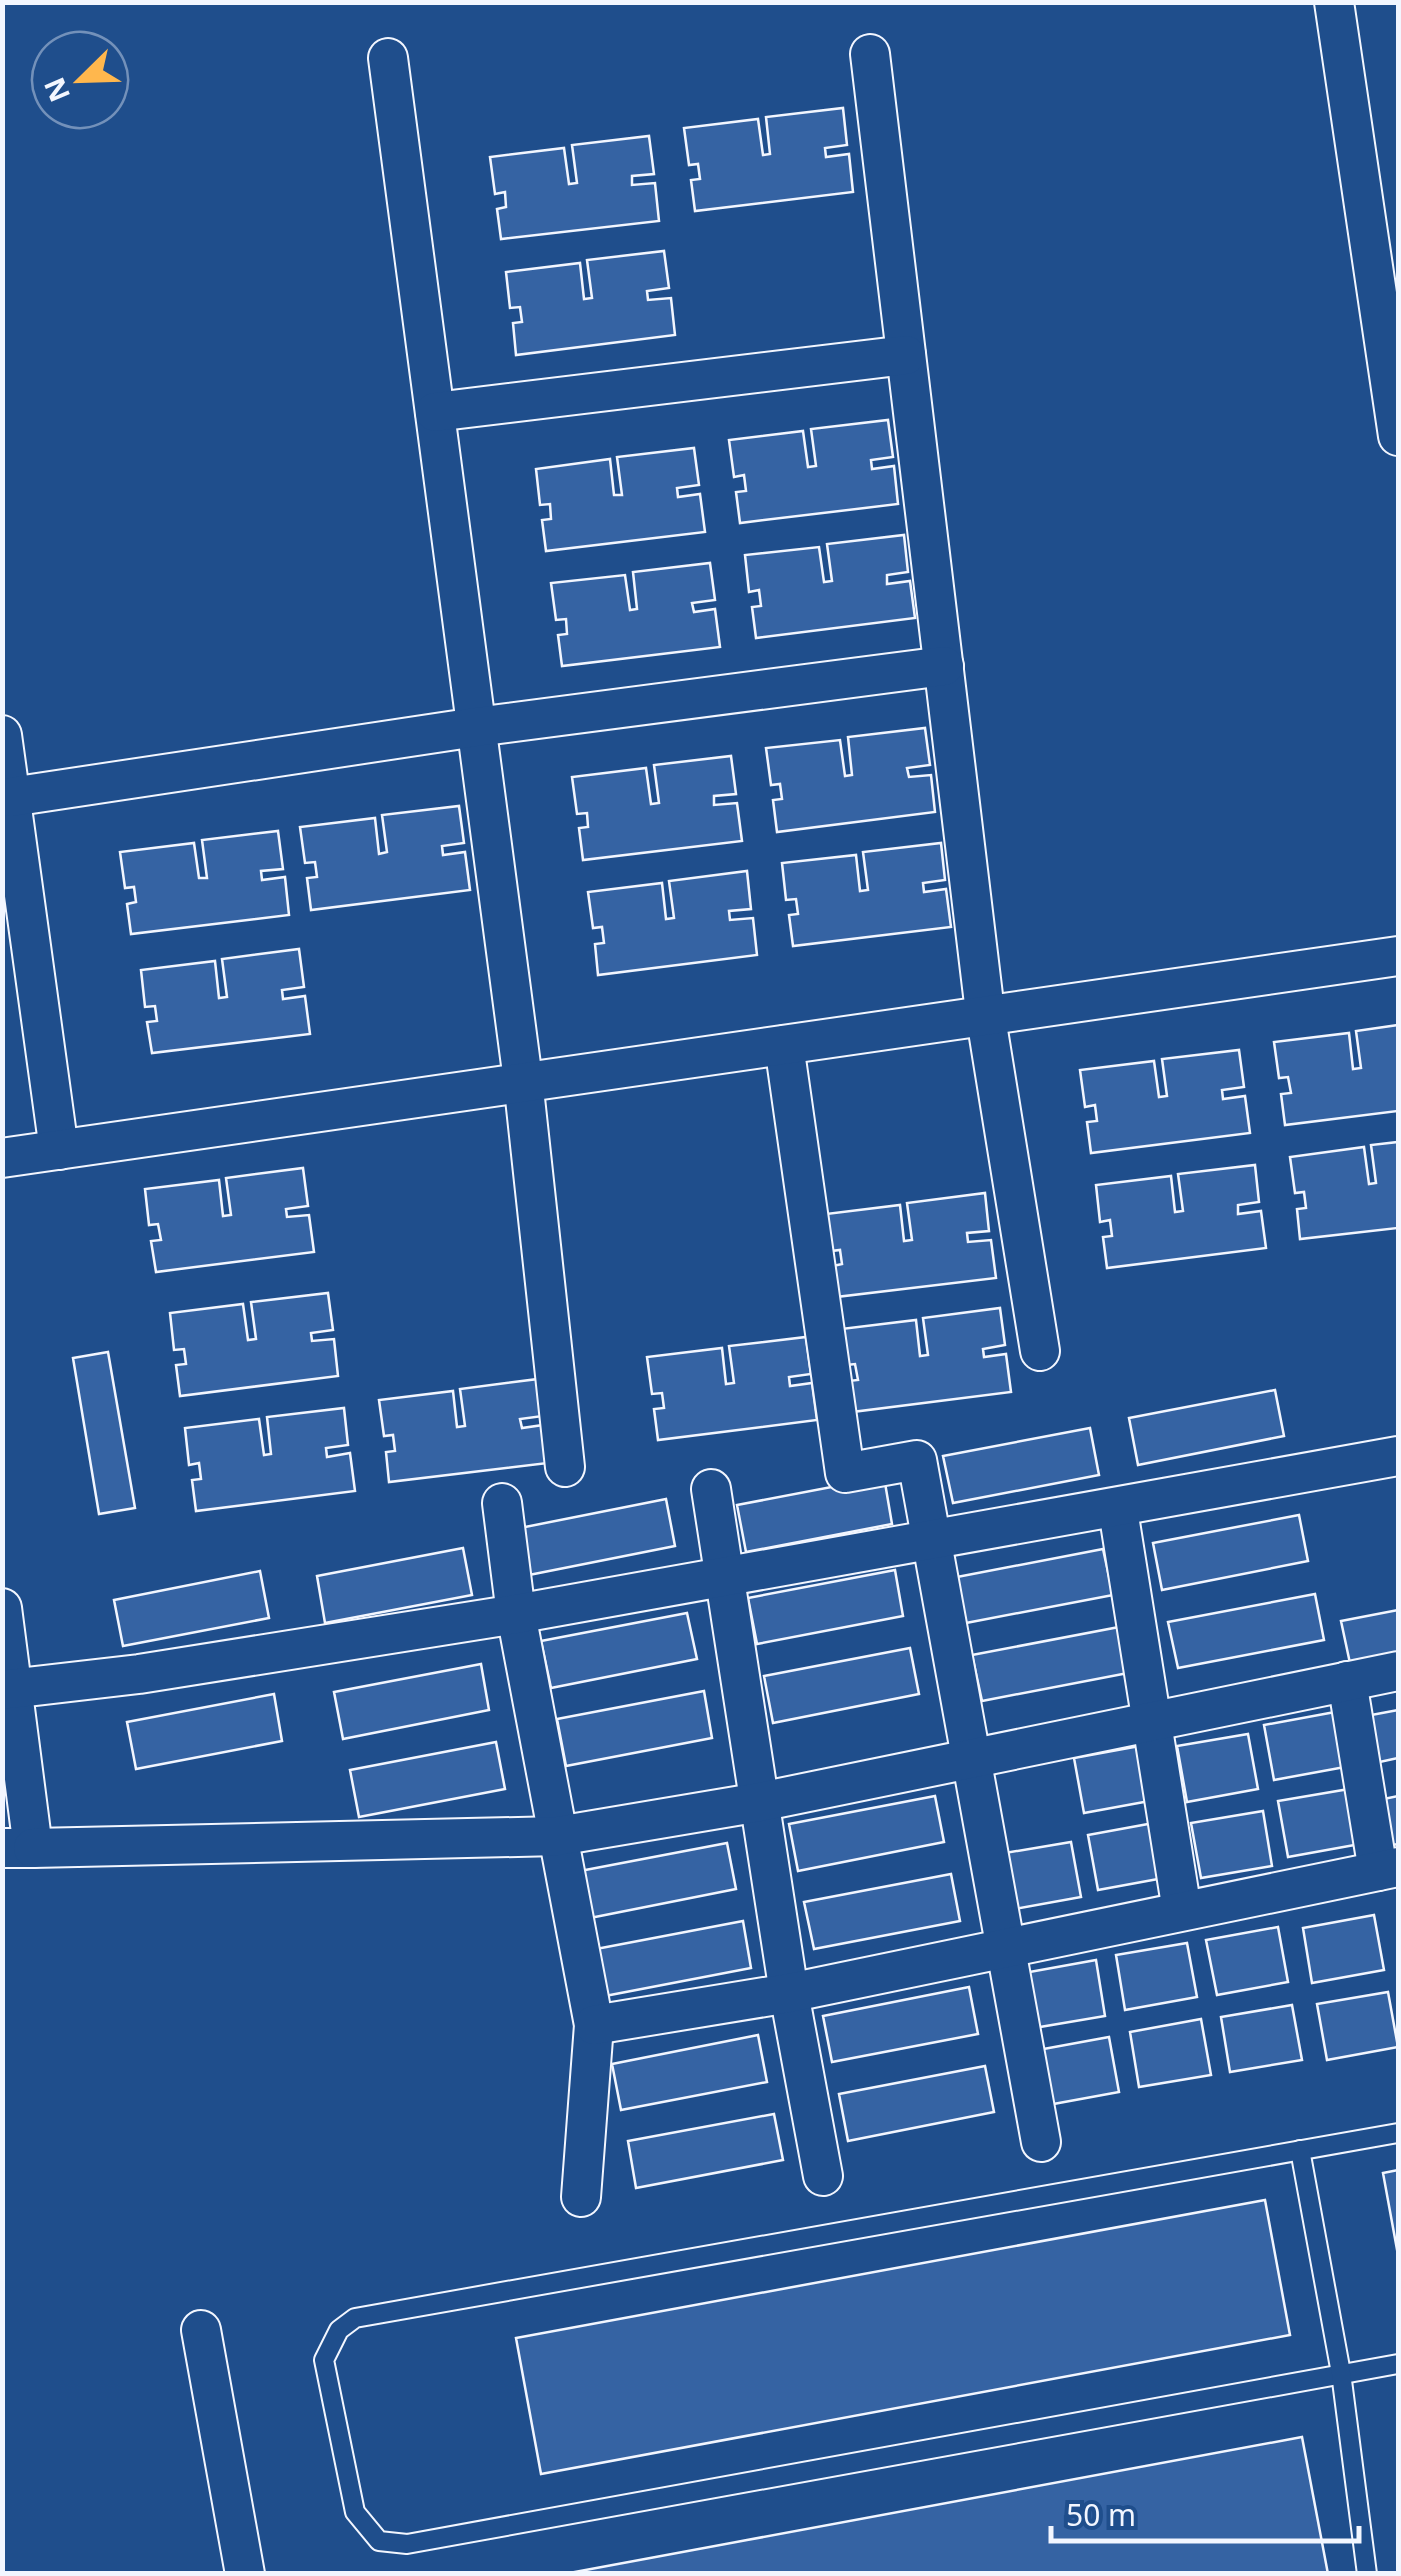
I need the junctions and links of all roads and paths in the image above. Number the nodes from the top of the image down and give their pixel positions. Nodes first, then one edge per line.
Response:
1 (1334, 2) edge
2 (870, 54) dead end
3 (388, 58) dead end
4 (1390, 302) edge
5 (906, 355) junction
6 (435, 412) junction
7 (1398, 436) edge
8 (944, 666) junction
9 (476, 727) junction
10 (2, 734) edge
11 (11, 797) junction
12 (1398, 956) edge
13 (985, 1012) junction
14 (784, 1045) junction
15 (523, 1080) junction
16 (59, 1150) junction
17 (2, 1158) edge
18 (1040, 1351) dead end
19 (1398, 1456) edge
20 (565, 1467) dead end
21 (711, 1490) dead end
22 (502, 1503) dead end
23 (1118, 1510) junction
24 (930, 1540) junction
25 (722, 1576) junction
26 (2, 1608) edge
27 (516, 1614) junction
28 (1398, 1670) edge
29 (1346, 1681) junction
30 (8, 1690) edge
31 (1150, 1719) junction
32 (969, 1757) junction
33 (760, 1802) junction
34 (558, 1836) junction
35 (18, 1848) edge
36 (1388, 1869) edge
37 (1182, 1911) junction
38 (1002, 1949) junction
39 (789, 1993) junction
40 (594, 2025) junction
41 (1398, 2133) edge
42 (1041, 2142) dead end
43 (1300, 2150) junction
44 (824, 2176) dead end
45 (581, 2197) dead end
46 (201, 2330) dead end
47 (1398, 2364) edge
48 (1341, 2372) junction
49 (246, 2574) edge
50 (1367, 2574) edge

1 - 4 street
2 - 5 street
3 - 6 street
4 - 7 street
5 - 6 street
5 - 8 street
6 - 9 street
8 - 9 street
8 - 13 street
9 - 11 street
9 - 15 street
10 - 11 street
11 - 16 street
12 - 13 street
13 - 14 street
13 - 18 street
14 - 15 street
14 - 24 street
15 - 16 street
15 - 20 street
16 - 17 street
19 - 23 street
21 - 25 street
22 - 27 street
23 - 24 street
23 - 31 street
24 - 25 street
24 - 32 street
25 - 27 street
25 - 33 street
26 - 30 street
27 - 30 street
27 - 34 street
28 - 29 street
29 - 31 street
29 - 36 street
30 - 35 street
31 - 32 street
31 - 37 street
32 - 33 street
32 - 38 street
33 - 34 street
33 - 39 street
34 - 35 street
34 - 40 street
36 - 37 street
37 - 38 street
38 - 39 street
38 - 42 street
39 - 40 street
39 - 44 street
40 - 45 street
41 - 43 lane
43 - 48 lane
43 - 48 lane
46 - 49 street
47 - 48 lane
48 - 50 lane

